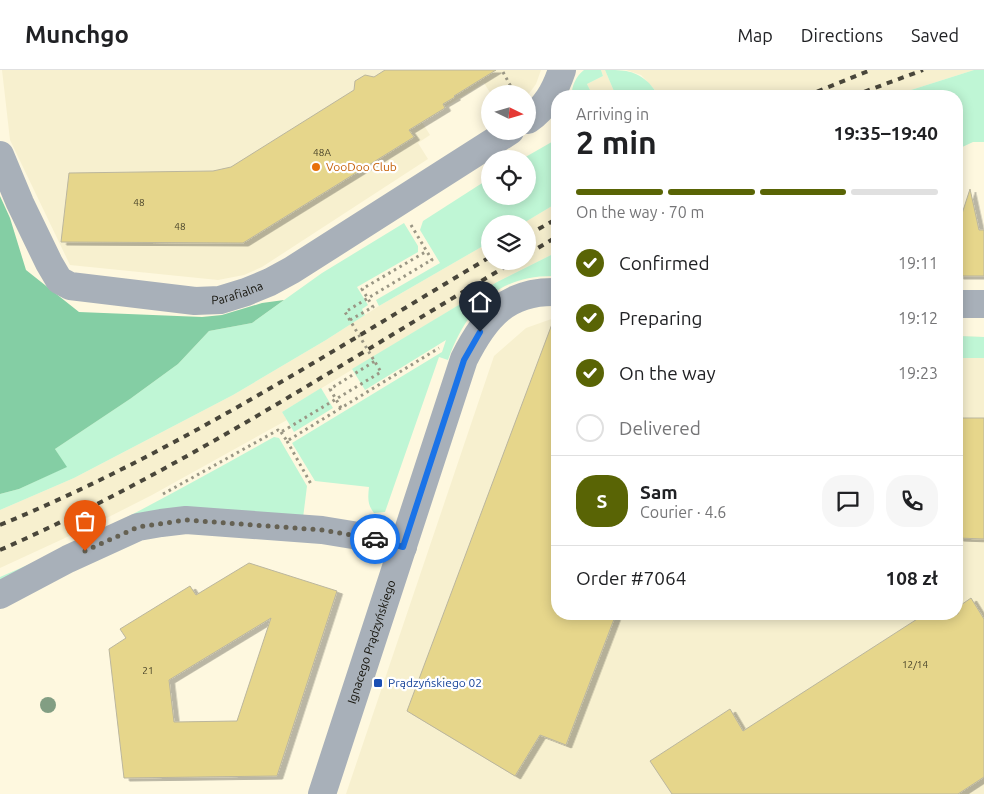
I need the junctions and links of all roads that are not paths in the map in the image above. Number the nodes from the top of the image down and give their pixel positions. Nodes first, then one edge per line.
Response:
1 (562, 70) edge
2 (555, 90) edge
3 (551, 96) edge
4 (536, 113) edge
5 (496, 140) edge
6 (0, 155) edge
7 (551, 292) edge
8 (963, 304) edge
9 (984, 304) edge
10 (403, 547) junction
11 (0, 595) edge
12 (322, 794) edge

1 - 2 street
3 - 4 street
5 - 6 street, Parafialna
7 - 10 street, Ignacego Prądzyńskiego
8 - 9 street
10 - 11 street
10 - 12 street, Ignacego Prądzyńskiego

